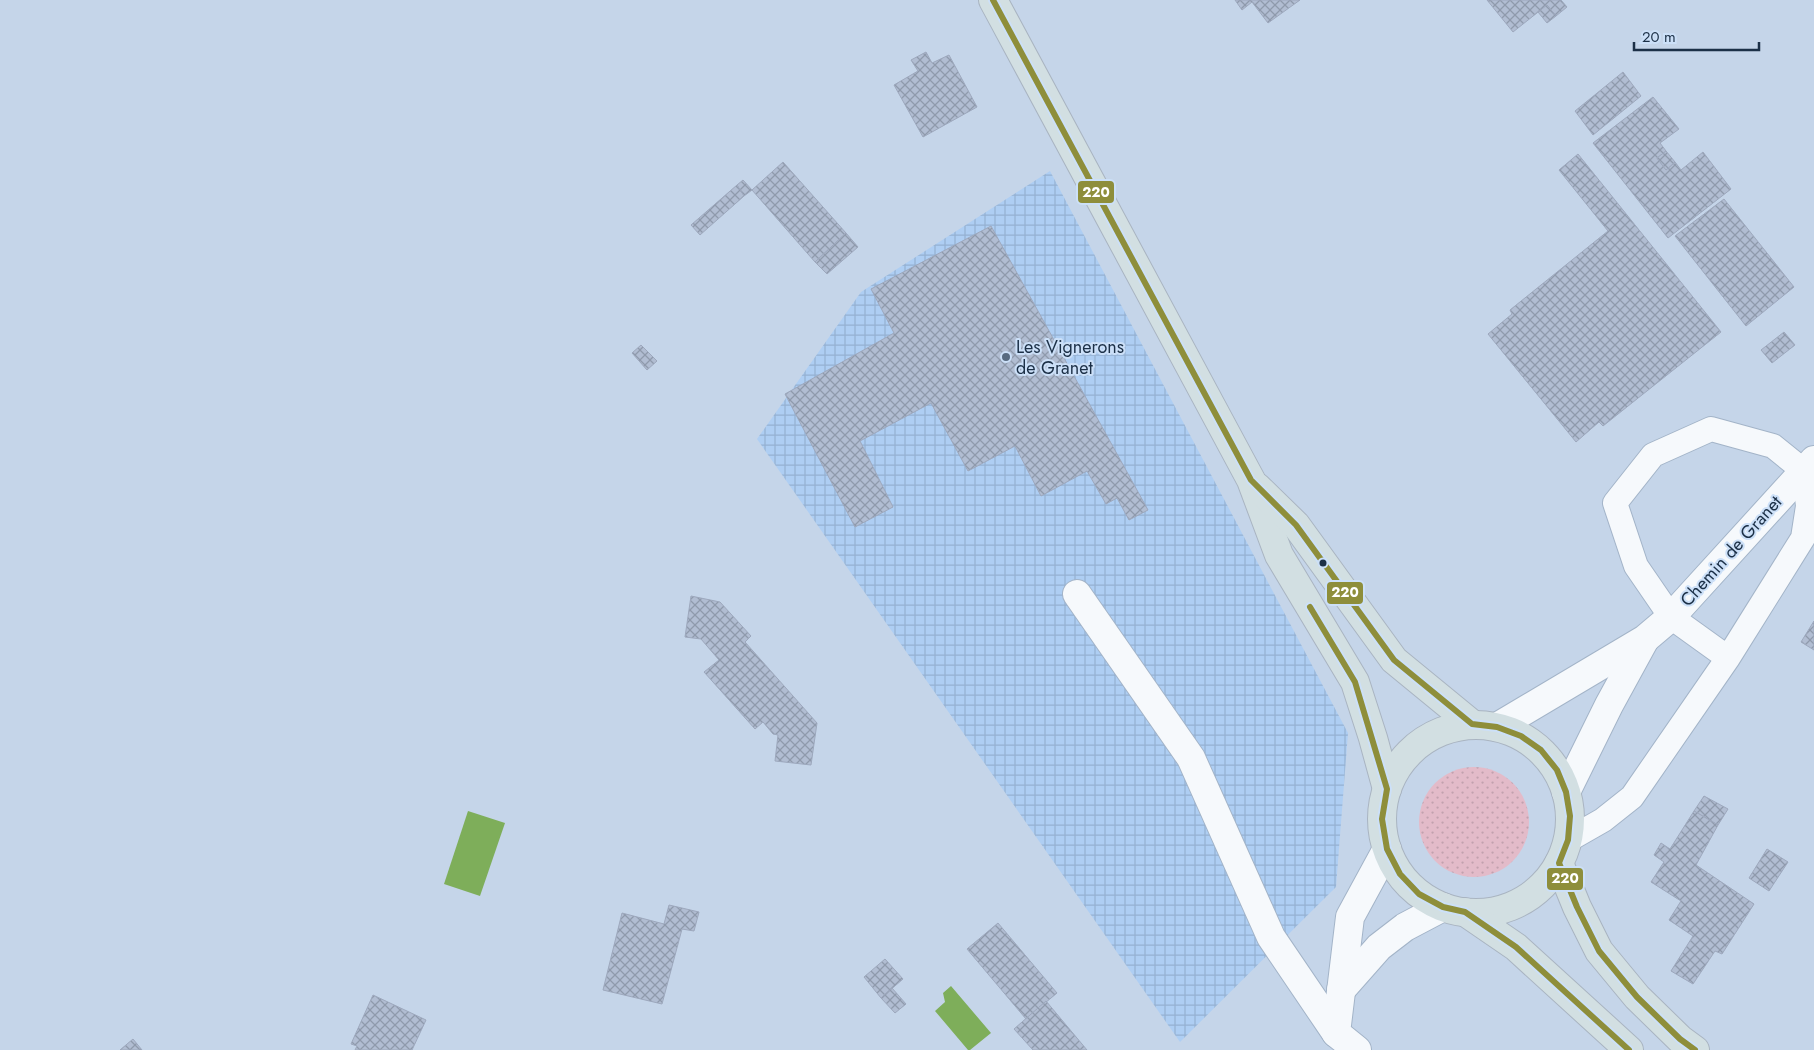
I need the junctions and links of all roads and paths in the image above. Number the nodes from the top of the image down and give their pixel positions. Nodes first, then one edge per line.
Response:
1 (994, 0) edge
2 (1809, 466) edge
3 (1251, 480) junction
4 (1077, 594) dead end
5 (1671, 617) junction
6 (1645, 639) junction
7 (1728, 658) junction
8 (1485, 726) junction
9 (1386, 789) junction
10 (1566, 792) junction
11 (1387, 849) junction
12 (1564, 851) junction
13 (1454, 910) junction
14 (1341, 990) junction
15 (1346, 1041) edge
16 (1629, 1050) edge
17 (1695, 1050) edge

1 - 3 main road
2 - 5 street, Chemin de Granet
2 - 5 lane
2 - 7 lane
3 - 8 main road
3 - 9 main road
4 - 15 street
5 - 6 street, Chemin de Granet
5 - 7 lane
6 - 8 street, Chemin de Granet
6 - 10 street, Chemin de Granet
7 - 12 lane
8 - 9 main road
8 - 10 main road
9 - 11 main road
10 - 12 main road
11 - 13 main road
11 - 14 street
12 - 13 main road
12 - 17 main road
13 - 14 street
13 - 16 main road
14 - 15 street

